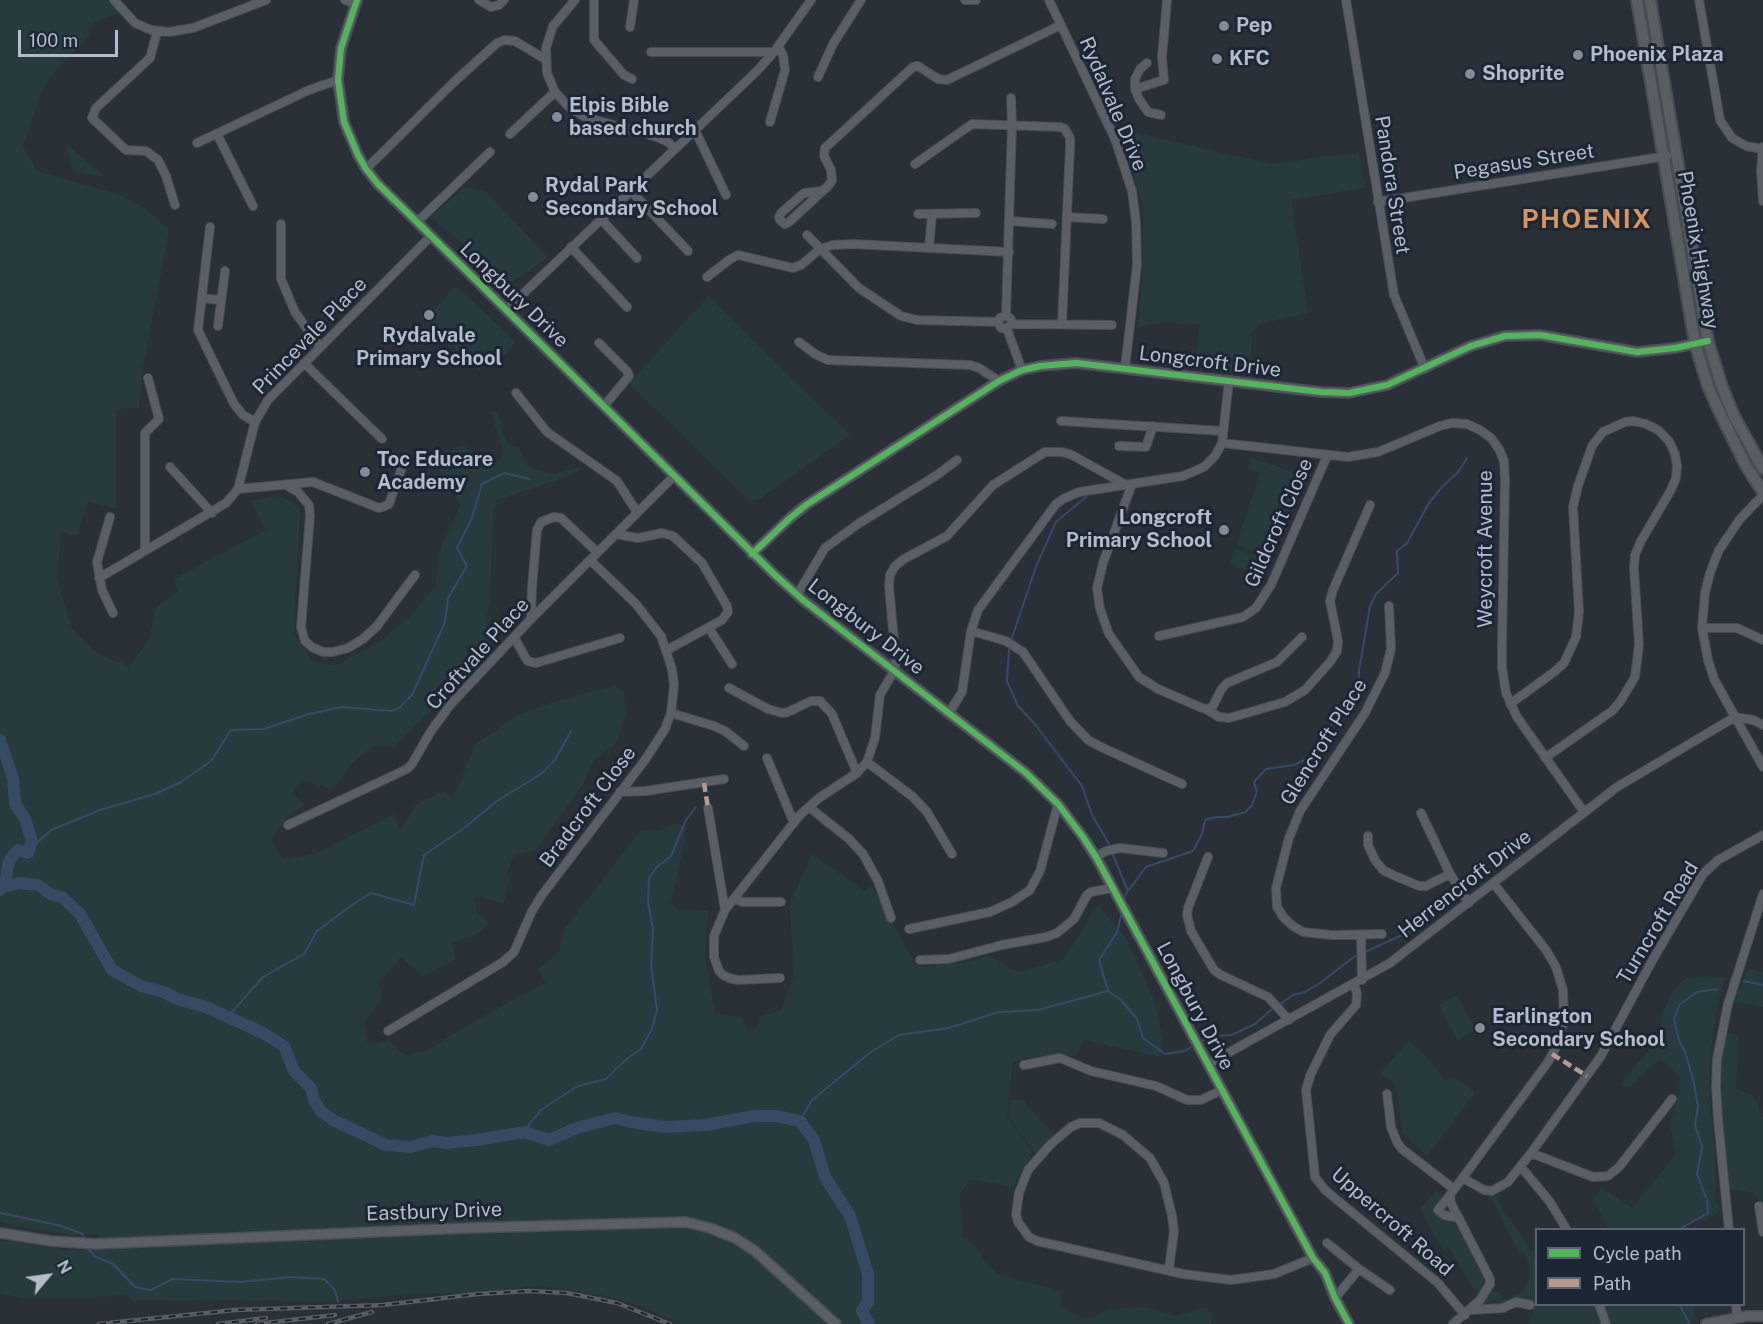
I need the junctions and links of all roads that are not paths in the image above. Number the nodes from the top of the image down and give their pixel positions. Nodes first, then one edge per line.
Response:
1 (114, 0) edge
2 (266, 0) edge
3 (345, 0) edge
4 (478, 0) edge
5 (504, 0) edge
6 (575, 0) edge
7 (594, 0) edge
8 (634, 0) edge
9 (812, 0) edge
10 (861, 0) edge
11 (965, 0) edge
12 (976, 0) edge
13 (1049, 0) edge
14 (1167, 0) edge
15 (1346, 0) edge
16 (1637, 0) edge
17 (1650, 0) edge
18 (1699, 0) edge
19 (357, 2) edge
20 (1061, 25) junction
21 (630, 27) dead end
22 (157, 32) junction
23 (776, 49) junction
24 (651, 52) dead end
25 (545, 59) junction
26 (1147, 63) dead end
27 (818, 77) dead end
28 (632, 79) dead end
29 (338, 80) junction
30 (1135, 89) junction
31 (555, 92) junction
32 (1011, 98) dead end
33 (1161, 115) dead end
34 (770, 122) dead end
35 (1012, 125) junction
36 (695, 130) junction
37 (217, 134) junction
38 (510, 134) dead end
39 (196, 143) dead end
40 (1763, 148) edge
41 (675, 149) junction
42 (490, 152) dead end
43 (1675, 155) junction
44 (1663, 157) junction
45 (915, 164) dead end
46 (366, 169) junction
47 (631, 191) junction
48 (822, 191) junction
49 (726, 195) dead end
50 (1763, 201) edge
51 (1378, 202) junction
52 (174, 204) dead end
53 (253, 206) dead end
54 (976, 213) dead end
55 (918, 214) dead end
56 (932, 214) junction
57 (1067, 217) junction
58 (601, 219) junction
59 (1103, 219) dead end
60 (1010, 221) junction
61 (417, 222) junction
62 (281, 224) dead end
63 (1052, 224) dead end
64 (210, 226) dead end
65 (807, 235) dead end
66 (431, 236) junction
67 (833, 245) junction
68 (571, 247) junction
69 (929, 248) junction
70 (820, 249) junction
71 (688, 251) dead end
72 (1009, 252) junction
73 (637, 258) dead end
74 (830, 259) junction
75 (225, 271) dead end
76 (707, 277) dead end
77 (202, 298) junction
78 (221, 300) junction
79 (627, 307) dead end
80 (506, 310) junction
81 (1006, 315) junction
82 (998, 322) junction
83 (1062, 324) junction
84 (1112, 325) dead end
85 (218, 326) dead end
86 (1010, 326) junction
87 (1708, 341) junction
88 (799, 342) dead end
89 (599, 343) dead end
90 (1695, 343) junction
91 (320, 347) junction
92 (304, 363) junction
93 (1125, 368) junction
94 (1425, 369) junction
95 (1022, 370) junction
96 (148, 378) dead end
97 (999, 381) junction
98 (1229, 381) junction
99 (516, 393) dead end
100 (604, 406) junction
101 (1061, 421) dead end
102 (255, 423) junction
103 (1153, 426) junction
104 (1222, 431) junction
105 (382, 439) dead end
106 (1222, 443) junction
107 (1119, 446) dead end
108 (1327, 456) junction
109 (957, 460) dead end
110 (170, 467) dead end
111 (402, 467) dead end
112 (1763, 470) edge
113 (674, 476) junction
114 (286, 485) junction
115 (1129, 485) junction
116 (238, 489) junction
117 (1763, 494) edge
118 (1370, 505) dead end
119 (638, 512) junction
120 (212, 513) junction
121 (110, 517) dead end
122 (616, 534) junction
123 (146, 550) junction
124 (597, 552) junction
125 (752, 554) junction
126 (590, 560) junction
127 (415, 575) dead end
128 (99, 578) junction
129 (796, 595) junction
130 (1389, 606) dead end
131 (113, 613) dead end
132 (531, 619) junction
133 (709, 628) junction
134 (1702, 628) junction
135 (971, 630) junction
136 (1160, 636) dead end
137 (514, 637) junction
138 (1302, 637) dead end
139 (621, 638) dead end
140 (1763, 640) edge
141 (667, 650) junction
142 (732, 664) dead end
143 (894, 671) junction
144 (729, 688) dead end
145 (1510, 704) junction
146 (1206, 709) junction
147 (671, 713) junction
148 (949, 713) junction
149 (1734, 717) junction
150 (1763, 725) edge
151 (744, 746) dead end
152 (767, 758) dead end
153 (1545, 758) junction
154 (867, 762) junction
155 (1763, 767) edge
156 (857, 772) junction
157 (724, 779) dead end
158 (1182, 784) dead end
159 (620, 792) junction
160 (1058, 804) junction
161 (809, 807) junction
162 (708, 808) dead end
163 (1584, 812) junction
164 (1421, 813) dead end
165 (794, 823) junction
166 (288, 825) dead end
167 (1763, 835) edge
168 (1368, 836) dead end
169 (1163, 853) dead end
170 (952, 854) dead end
171 (1095, 857) junction
172 (1208, 857) dead end
173 (1450, 874) junction
174 (1494, 884) junction
175 (1112, 888) junction
176 (1763, 894) edge
177 (734, 899) junction
178 (781, 902) dead end
179 (1469, 903) junction
180 (725, 910) junction
181 (891, 918) dead end
182 (909, 929) dead end
183 (1382, 934) dead end
184 (1361, 935) junction
185 (920, 960) dead end
186 (780, 978) dead end
187 (1362, 980) junction
188 (1354, 984) junction
189 (1289, 1020) junction
190 (388, 1031) dead end
191 (1208, 1064) junction
192 (1024, 1065) dead end
193 (1222, 1090) junction
194 (1387, 1094) dead end
195 (1672, 1099) dead end
196 (1531, 1153) junction
197 (1521, 1167) junction
198 (1463, 1178) junction
199 (1452, 1192) junction
200 (1759, 1206) dead end
201 (1459, 1218) junction
202 (1565, 1228) edge
203 (1729, 1228) edge
204 (1763, 1232) edge
205 (0, 1233) edge
206 (1327, 1243) dead end
207 (1313, 1258) junction
208 (1169, 1269) junction
209 (1359, 1269) junction
210 (1390, 1290) dead end
211 (1335, 1298) junction
212 (1530, 1305) dead end
213 (1599, 1306) edge
214 (1736, 1306) edge
215 (1468, 1313) junction
216 (1763, 1316) edge
217 (1737, 1317) junction
218 (836, 1324) edge
219 (1349, 1324) edge
220 (1453, 1324) edge
221 (1606, 1324) edge
222 (1706, 1324) edge

1 - 22 street
2 - 22 street
3 - 19 street
4 - 5 street
6 - 25 street
7 - 28 street
8 - 21 street
9 - 23 street
10 - 27 street
11 - 12 street
13 - 20 street, Rydalvale Drive
14 - 30 street
15 - 51 street, Pandora Street
16 - 44 main road, Phoenix Highway
17 - 43 main road, Phoenix Highway
18 - 40 street
19 - 29 street, Longbury Drive
20 - 48 street
20 - 93 street, Rydalvale Drive
22 - 52 street
23 - 24 street
23 - 34 street
23 - 36 street
25 - 31 street
25 - 46 street
26 - 30 street
29 - 37 street
29 - 46 street, Longbury Drive
30 - 33 street
31 - 38 street
31 - 41 street
32 - 35 street
35 - 45 street
35 - 57 street
35 - 60 street
36 - 41 street
36 - 49 street
37 - 39 street
37 - 53 street
40 - 50 street
41 - 47 street
42 - 61 street
43 - 44 street, Pegasus Street
43 - 87 main road, Phoenix Highway
44 - 51 street, Pegasus Street
44 - 90 main road, Phoenix Highway
46 - 61 street, Longbury Drive
47 - 58 street
47 - 71 street
48 - 48 street
51 - 94 street, Pandora Street
54 - 56 street
55 - 56 street
56 - 69 street
57 - 59 street
57 - 83 street
58 - 68 street
58 - 73 street
60 - 63 street
60 - 72 street
61 - 66 street, Longbury Drive
62 - 91 street
64 - 77 street
65 - 70 street
66 - 80 street, Longbury Drive
66 - 91 street, Princevale Place
67 - 69 street
67 - 70 street
67 - 74 street
68 - 79 street
68 - 80 street
69 - 72 street
70 - 74 street
70 - 76 street
72 - 81 street
74 - 82 street
75 - 78 street
77 - 78 street
77 - 102 street
78 - 85 street
80 - 100 street, Longbury Drive
81 - 82 street
81 - 86 street
82 - 86 street
83 - 84 street
83 - 86 street
86 - 95 street
87 - 90 street, Longcroft Drive
87 - 112 main road, Phoenix Highway
88 - 97 street
89 - 100 street
90 - 94 street, Longcroft Drive
90 - 117 main road, Phoenix Highway
91 - 92 street, Princevale Place
92 - 102 street, Princevale Place
92 - 105 street
93 - 95 street, Longcroft Drive
93 - 98 street, Longcroft Drive
94 - 98 street, Longcroft Drive
95 - 97 street, Longcroft Drive
96 - 123 street
97 - 125 street, Longcroft Drive
98 - 104 street
99 - 119 street
100 - 113 street, Longbury Drive
101 - 103 street
102 - 116 street, Princevale Place
103 - 104 street
103 - 107 street
104 - 106 street
106 - 108 street, Weycroft Avenue
106 - 115 street
108 - 136 street, Gildcroft Close
108 - 145 street, Weycroft Avenue
109 - 129 street
110 - 120 street
111 - 114 street
113 - 119 street, Croftvale Place
113 - 125 street, Longbury Drive
114 - 116 street
114 - 127 street
115 - 135 street
115 - 143 street
115 - 146 street
116 - 120 street
117 - 134 street
118 - 146 street
119 - 122 street, Croftvale Place
120 - 123 street
121 - 128 street
122 - 124 street, Croftvale Place
122 - 133 street
123 - 128 street
124 - 126 street, Croftvale Place
124 - 132 street
125 - 129 street, Longbury Drive
126 - 132 street, Croftvale Place
126 - 141 street, Bradcroft Close
128 - 131 street
129 - 143 street, Longbury Drive
130 - 184 street, Glencroft Place
132 - 137 street, Croftvale Place
133 - 141 street
133 - 142 street
134 - 140 street
134 - 149 street
135 - 148 street
135 - 158 street
137 - 139 street
137 - 166 street, Croftvale Place
138 - 146 street
141 - 147 street, Bradcroft Close
143 - 148 street, Longbury Drive
143 - 154 street
144 - 156 street
145 - 153 street, Weycroft Avenue
145 - 153 street
147 - 151 street
147 - 159 street, Bradcroft Close
148 - 160 street, Longbury Drive
149 - 150 street
149 - 155 street
149 - 163 street, Herrencroft Drive
152 - 165 street
153 - 163 street, Weycroft Avenue
154 - 156 street
154 - 170 street
156 - 161 street
157 - 159 street
159 - 190 street, Bradcroft Close
160 - 171 street, Longbury Drive
160 - 182 street
161 - 165 street
161 - 181 street
162 - 180 street
163 - 174 street, Herrencroft Drive
164 - 173 street
165 - 177 street
167 - 196 street, Turncroft Road
168 - 173 street
169 - 171 street
171 - 175 street, Longbury Drive
172 - 189 street
173 - 179 street
174 - 179 street, Herrencroft Drive
174 - 198 street
175 - 185 street
175 - 191 street, Longbury Drive
176 - 203 street
177 - 178 street
177 - 180 street
179 - 187 street, Herrencroft Drive
180 - 186 street
183 - 184 street, Glencroft Place
184 - 187 street
187 - 188 street, Herrencroft Drive
188 - 189 street, Herrencroft Drive
188 - 215 street, Uppercroft Road
189 - 191 street, Herrencroft Drive
191 - 193 street, Longbury Drive
192 - 193 street
193 - 207 street, Longbury Drive
194 - 199 street
195 - 196 street
196 - 197 street, Turncroft Road
197 - 198 street, Turncroft Road
197 - 202 street
198 - 199 street
199 - 201 street
199 - 201 street
200 - 204 street
201 - 215 street
205 - 218 street, Eastbury Drive
206 - 209 street
207 - 208 street
207 - 211 street, Longbury Drive
208 - 208 street
209 - 210 street
209 - 211 street
211 - 219 street, Longbury Drive
212 - 215 street
213 - 221 street
214 - 217 street
215 - 220 street
216 - 217 street
217 - 222 street

